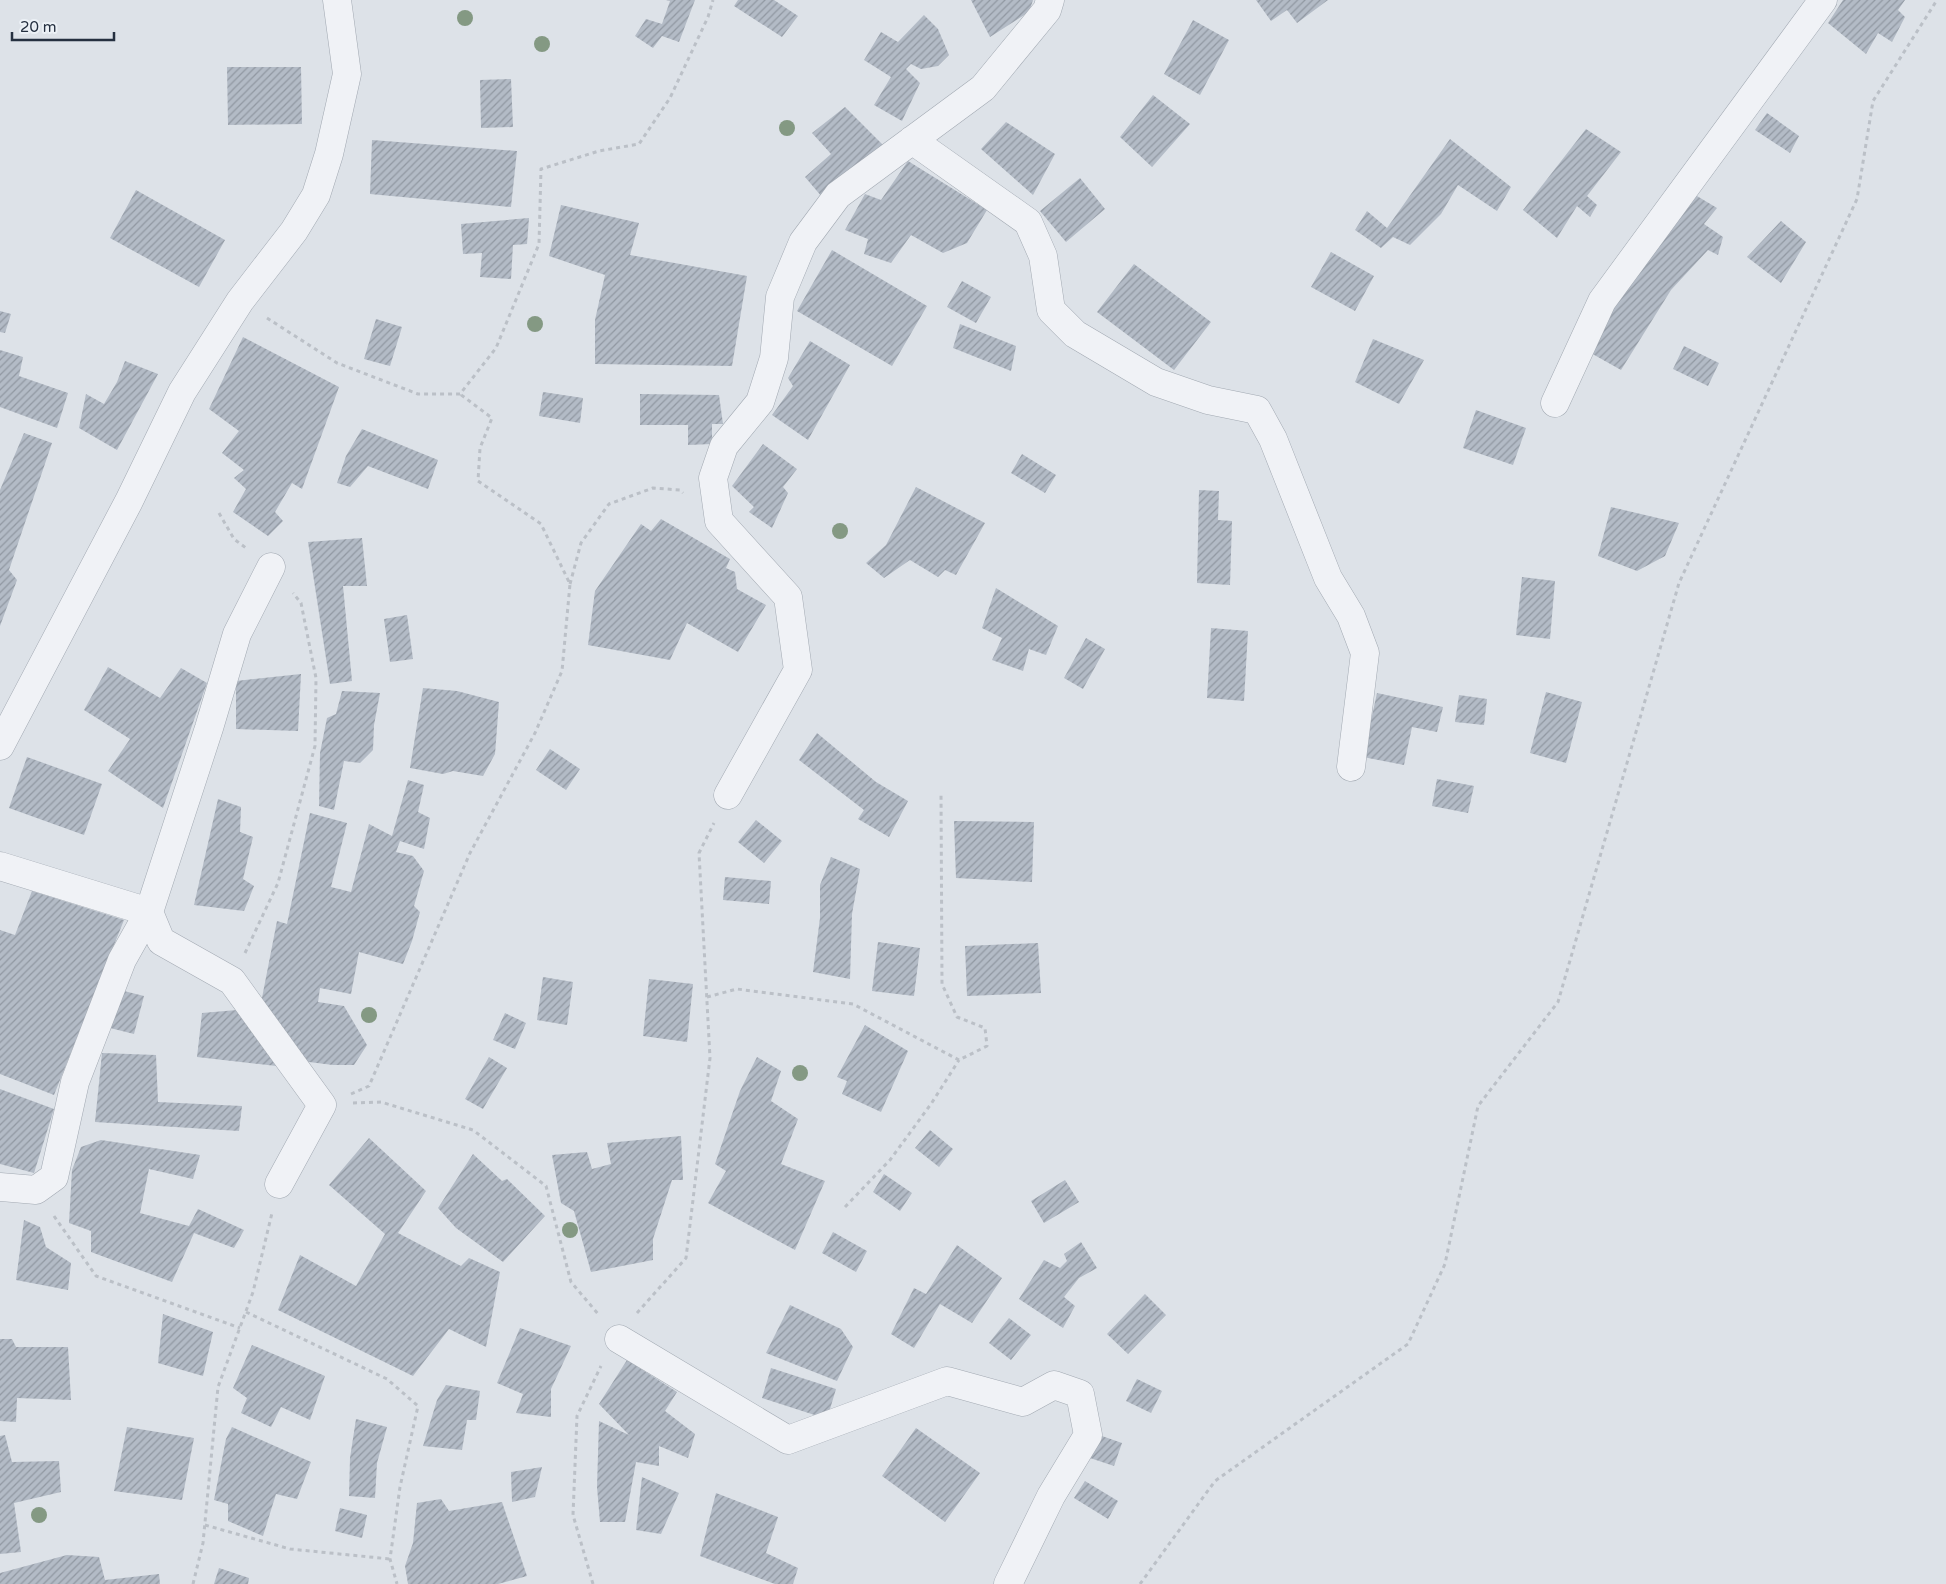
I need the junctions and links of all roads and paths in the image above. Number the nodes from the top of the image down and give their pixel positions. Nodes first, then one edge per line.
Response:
1 (337, 0) edge
2 (713, 0) edge
3 (1050, 0) edge
4 (1823, 0) edge
5 (1937, 0) edge
6 (912, 140) junction
7 (240, 301) junction
8 (460, 394) junction
9 (1555, 403) dead end
10 (219, 513) dead end
11 (719, 521) junction
12 (271, 567) junction
13 (570, 584) junction
14 (0, 746) edge
15 (1351, 766) dead end
16 (941, 793) dead end
17 (728, 795) joint
18 (0, 866) edge
19 (149, 912) junction
20 (232, 981) junction
21 (707, 997) junction
22 (959, 1060) junction
23 (322, 1104) junction
24 (279, 1184) joint
25 (0, 1187) edge
26 (36, 1190) junction
27 (846, 1207) dead end
28 (246, 1312) junction
29 (240, 1328) junction
30 (619, 1339) junction
31 (205, 1525) junction
32 (390, 1559) junction
33 (193, 1584) edge
34 (397, 1584) edge
35 (593, 1584) edge
36 (1008, 1584) edge
37 (1140, 1584) edge

1 - 7 street
2 - 8 path
3 - 6 street
4 - 9 street
5 - 37 path
6 - 11 street
6 - 15 street
7 - 8 path
7 - 14 street
8 - 13 path
10 - 12 path
11 - 13 path
11 - 17 street
12 - 19 street
12 - 20 path
13 - 23 path
16 - 22 path
17 - 21 path
18 - 19 street
19 - 20 street
19 - 26 street
20 - 23 street
21 - 22 path
21 - 30 path
22 - 27 path
23 - 24 street
23 - 30 path
24 - 28 path
25 - 26 street
26 - 29 path
28 - 29 path
28 - 32 path
29 - 31 path
30 - 35 path
30 - 36 street
31 - 32 path
31 - 33 path
32 - 34 path

